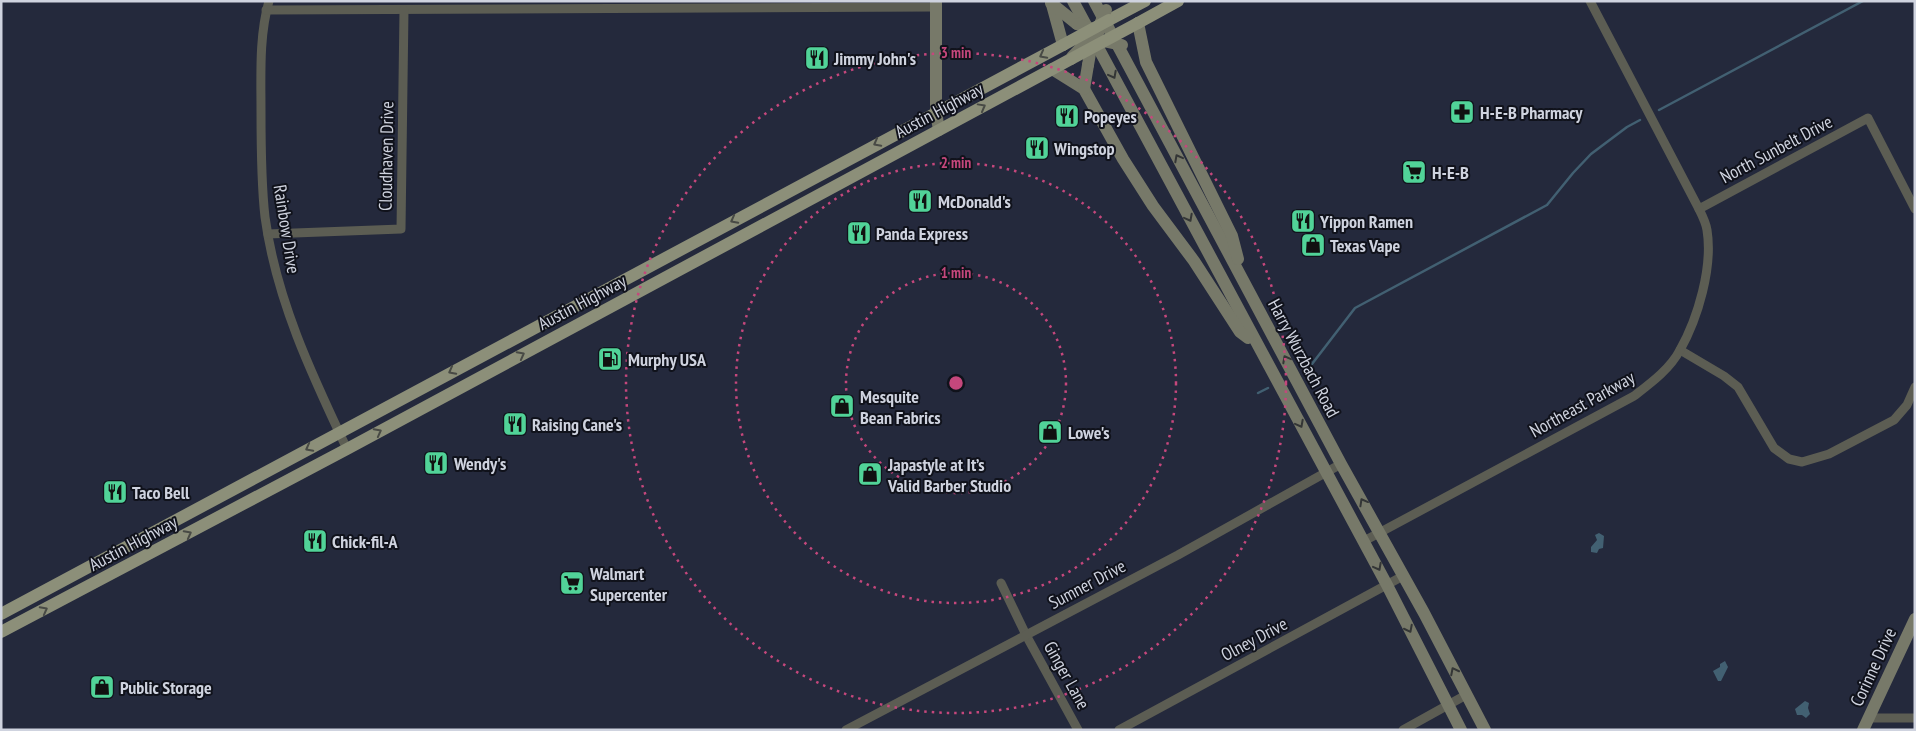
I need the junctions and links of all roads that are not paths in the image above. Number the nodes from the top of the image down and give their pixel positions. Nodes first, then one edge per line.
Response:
1 (1073, 1) edge
2 (1094, 1) edge
3 (1107, 1) edge
4 (1144, 1) edge
5 (1178, 1) edge
6 (1590, 1) edge
7 (1051, 2) edge
8 (936, 4) edge
9 (268, 6) edge
10 (404, 10) junction
11 (1138, 22) junction
12 (1100, 34) junction
13 (1063, 45) junction
14 (1146, 62) junction
15 (1052, 69) junction
16 (1084, 88) junction
17 (936, 112) junction
18 (939, 130) junction
19 (1699, 208) junction
20 (1915, 209) edge
21 (268, 234) junction
22 (1211, 258) junction
23 (1242, 279) junction
24 (1269, 328) junction
25 (1260, 350) junction
26 (1680, 350) junction
27 (1915, 387) edge
28 (339, 432) junction
29 (347, 449) junction
30 (1341, 464) junction
31 (1326, 473) junction
32 (1380, 533) junction
33 (1364, 541) junction
34 (1403, 576) junction
35 (1001, 583) dead end
36 (1388, 586) junction
37 (1, 614) edge
38 (1915, 620) edge
39 (1, 632) edge
40 (1026, 635) junction
41 (1466, 695) junction
42 (1448, 706) junction
43 (1868, 718) junction
44 (1915, 718) edge
45 (846, 730) edge
46 (1078, 730) edge
47 (1119, 730) edge
48 (1403, 730) edge
49 (1461, 730) edge
50 (1485, 730) edge
51 (1863, 730) edge

1 -> 22 main road, Harry Wurzbach Road
23 -> 2 main road, Harry Wurzbach Road
3 - 12 main road, bridge
4 - 12 main road, Austin Highway
5 - 11 main road, Austin Highway
6 - 19 street, Northeast Parkway
7 - 12 main road, bridge
7 - 13 main road
8 - 10 street
8 - 17 main road
9 - 10 street
9 - 21 street, Rainbow Drive
10 - 21 street, Cloudhaven Drive
11 - 12 main road, Austin Highway, bridge
11 - 14 main road
12 - 13 main road, Austin Highway, bridge
12 - 14 main road, bridge
12 - 15 main road, Austin Highway, bridge
12 - 16 main road, bridge
13 -> 17 main road, Austin Highway
14 - 23 main road
15 - 16 main road
18 -> 15 main road, Austin Highway
16 - 25 main road
17 - 18 main road
17 -> 28 main road, Austin Highway
29 -> 18 main road, Austin Highway
19 - 20 street, North Sunbelt Drive
19 - 26 street, Northeast Parkway
21 - 28 street, Rainbow Drive
22 - 24 main road
22 - 25 main road, Harry Wurzbach Road
23 - 24 main road, Harry Wurzbach Road
30 -> 24 main road, Harry Wurzbach Road
25 -> 31 main road, Harry Wurzbach Road
26 - 27 street
26 - 32 street, Northeast Parkway
28 - 29 street, Rainbow Drive
28 -> 37 main road, Austin Highway
39 -> 29 main road, Austin Highway
30 - 31 street, Sumner Drive
32 -> 30 main road, Harry Wurzbach Road
31 - 33 main road, Harry Wurzbach Road
31 - 40 street, Sumner Drive
32 - 33 street, Northeast Parkway
32 - 34 main road, Harry Wurzbach Road
33 -> 36 main road, Harry Wurzbach Road
34 - 36 street, Olney Drive
41 -> 34 main road, Harry Wurzbach Road
35 - 40 street, Ginger Lane
36 -> 42 main road, Harry Wurzbach Road
36 - 47 street, Olney Drive
38 - 43 main road, Corinne Drive
40 - 45 street, Sumner Drive
40 - 46 street, Ginger Lane
41 - 42 street
41 - 50 main road, Harry Wurzbach Road
42 - 48 street
42 - 49 main road, Harry Wurzbach Road
43 - 44 street
43 - 51 main road, Corinne Drive

